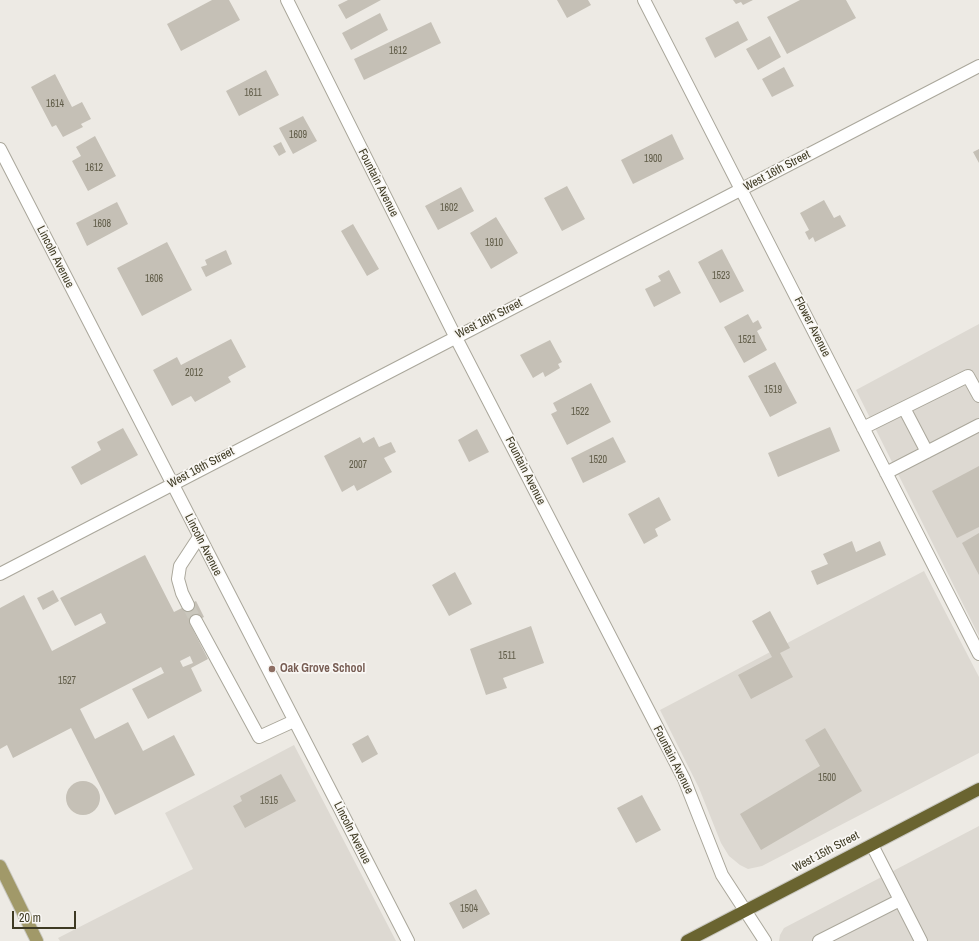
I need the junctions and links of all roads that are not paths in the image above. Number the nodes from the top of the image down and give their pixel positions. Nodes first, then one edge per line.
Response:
1 (287, 0) edge
2 (644, 0) edge
3 (979, 66) edge
4 (0, 149) edge
5 (742, 190) junction
6 (455, 336) junction
7 (979, 396) edge
8 (904, 408) junction
9 (979, 424) edge
10 (863, 428) junction
11 (927, 452) junction
12 (886, 473) junction
13 (172, 484) junction
14 (199, 537) junction
15 (0, 574) edge
16 (188, 605) tunnel mouth
17 (196, 621) tunnel mouth
18 (979, 654) edge
19 (294, 721) junction
20 (979, 789) edge
21 (872, 845) junction
22 (0, 866) edge
23 (900, 900) junction
24 (745, 911) junction
25 (37, 941) edge
26 (408, 941) edge
27 (687, 941) edge
28 (764, 941) edge
29 (819, 941) edge
30 (920, 941) edge

1 - 6 street, Fountain Avenue
2 - 5 street, Flower Avenue
3 - 5 street, West 16th Street
4 - 13 street, Lincoln Avenue
5 - 6 street, West 16th Street
5 - 10 street, Flower Avenue
6 - 13 street, West 16th Street
6 - 24 street, Fountain Avenue
7 - 8 street
8 - 10 street
8 - 11 street
9 - 11 street
10 - 12 street, Flower Avenue
11 - 12 street
12 - 18 street, Flower Avenue
13 - 14 street, Lincoln Avenue
13 - 15 street, West 16th Street
14 - 16 street
14 - 19 street, Lincoln Avenue
17 - 19 street
19 - 26 street, Lincoln Avenue
20 - 21 highway, West 15th Street
21 - 23 street
21 - 24 highway, West 15th Street
22 - 25 main road
23 - 29 street
23 - 30 street
24 - 27 highway, West 15th Street
24 - 28 street, Fountain Avenue

